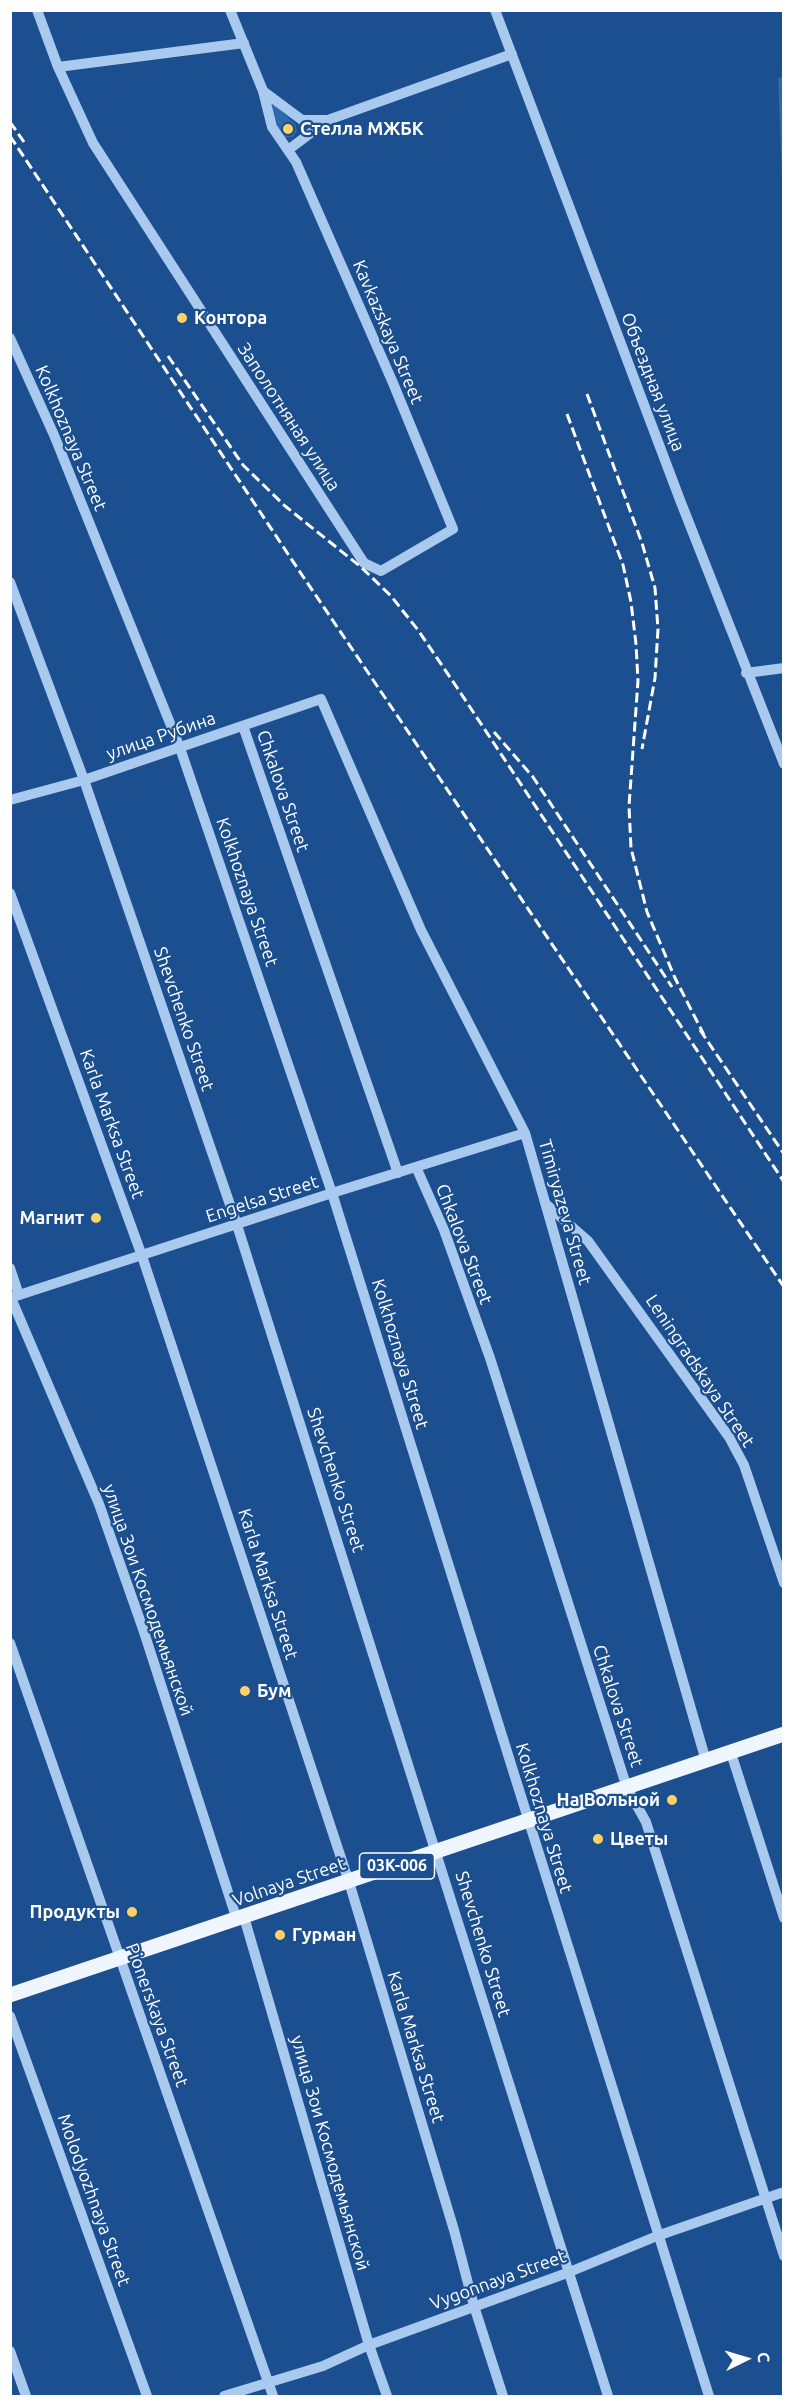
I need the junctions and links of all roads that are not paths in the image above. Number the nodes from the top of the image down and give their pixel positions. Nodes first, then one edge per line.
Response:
1 (37, 10) edge
2 (230, 10) edge
3 (495, 10) edge
4 (244, 43) junction
5 (512, 54) junction
6 (58, 67) junction
7 (262, 91) junction
8 (328, 120) junction
9 (288, 150) junction
10 (10, 338) edge
11 (453, 529) joint
12 (10, 582) edge
13 (783, 668) edge
14 (746, 673) junction
15 (321, 699) joint
16 (243, 726) junction
17 (180, 748) junction
18 (783, 764) edge
19 (84, 780) junction
20 (10, 800) edge
21 (10, 893) edge
22 (525, 1133) junction
23 (416, 1167) junction
24 (398, 1173) junction
25 (332, 1193) junction
26 (545, 1204) junction
27 (237, 1225) junction
28 (142, 1256) junction
29 (10, 1268) edge
30 (14, 1297) edge
31 (783, 1583) edge
32 (10, 1644) edge
33 (783, 1734) edge
34 (731, 1753) junction
35 (706, 1761) junction
36 (627, 1788) junction
37 (528, 1821) junction
38 (438, 1852) junction
39 (349, 1882) junction
40 (783, 1918) edge
41 (241, 1919) junction
42 (120, 1959) junction
43 (10, 1995) edge
44 (10, 2016) edge
45 (783, 2192) edge
46 (765, 2198) junction
47 (657, 2236) junction
48 (783, 2256) edge
49 (567, 2273) junction
50 (474, 2306) junction
51 (369, 2345) junction
52 (10, 2351) edge
53 (269, 2382) junction
54 (26, 2397) edge
55 (147, 2397) edge
56 (224, 2397) edge
57 (273, 2397) edge
58 (387, 2397) edge
59 (503, 2397) edge
60 (608, 2397) edge
61 (709, 2397) edge

1 - 6 street, Заполотняная улица
2 - 4 street, Kavkazskaya Street
3 - 5 street, Объездная улица
4 - 6 street
4 - 7 street, Kavkazskaya Street
5 - 8 street
5 - 14 street, Объездная улица
6 - 11 street, Заполотняная улица
7 - 8 street
7 - 9 street, Kavkazskaya Street
8 - 9 street
9 - 11 street, Kavkazskaya Street
10 - 17 street, Kolkhoznaya Street
12 - 19 street, Shevchenko Street
13 - 14 street
14 - 18 street, Объездная улица
15 - 16 street, улица Рубина
15 - 22 street, Timiryazeva Street
16 - 17 street, улица Рубина
16 - 24 street, Chkalova Street
17 - 19 street, улица Рубина
17 - 25 street, Kolkhoznaya Street
19 - 20 street, улица Рубина
19 - 27 street, Shevchenko Street
21 - 28 street, Karla Marksa Street
22 - 23 street, Engelsa Street
22 - 26 street, Timiryazeva Street
23 - 24 street, Engelsa Street
23 - 36 street, Chkalova Street
24 - 25 street, Engelsa Street
25 - 27 street, Engelsa Street
25 - 37 street, Kolkhoznaya Street
26 - 31 street, Leningradskaya Street
26 - 35 street, Timiryazeva Street
27 - 28 street, Engelsa Street
27 - 38 street, Shevchenko Street
28 - 30 street, Engelsa Street
28 - 39 street, Karla Marksa Street
29 - 30 street, улица Зои Космодемьянской
30 - 41 street, улица Зои Космодемьянской
32 - 42 street, Pionerskaya Street
33 - 34 main road, Volnaya Street / 03К-006
34 - 35 main road, Volnaya Street / 03К-006
34 - 40 street
35 - 36 main road, Volnaya Street / 03К-006
36 - 37 main road, Volnaya Street / 03К-006
36 - 46 street, Chkalova Street
37 - 38 main road, Volnaya Street / 03К-006
37 - 47 street, Kolkhoznaya Street
38 - 39 main road, Volnaya Street / 03К-006
38 - 49 street, Shevchenko Street
39 - 41 main road, Volnaya Street / 03К-006
39 - 50 street, Karla Marksa Street
41 - 42 main road, Volnaya Street / 03К-006
41 - 51 street, улица Зои Космодемьянской
42 - 43 main road, Volnaya Street / 03К-006
42 - 53 street, Pionerskaya Street
44 - 55 street, Molodyozhnaya Street
45 - 46 street, Vygonnaya Street
46 - 47 street, Vygonnaya Street
46 - 48 street, Chkalova Street
47 - 49 street, Vygonnaya Street
47 - 61 street, Kolkhoznaya Street
49 - 50 street, Vygonnaya Street
49 - 60 street, Shevchenko Street
50 - 51 street, Vygonnaya Street
50 - 59 street, Karla Marksa Street
51 - 53 street, Vygonnaya Street
51 - 58 street, улица Зои Космодемьянской
52 - 54 street
53 - 56 street, Vygonnaya Street
53 - 57 street, Pionerskaya Street

